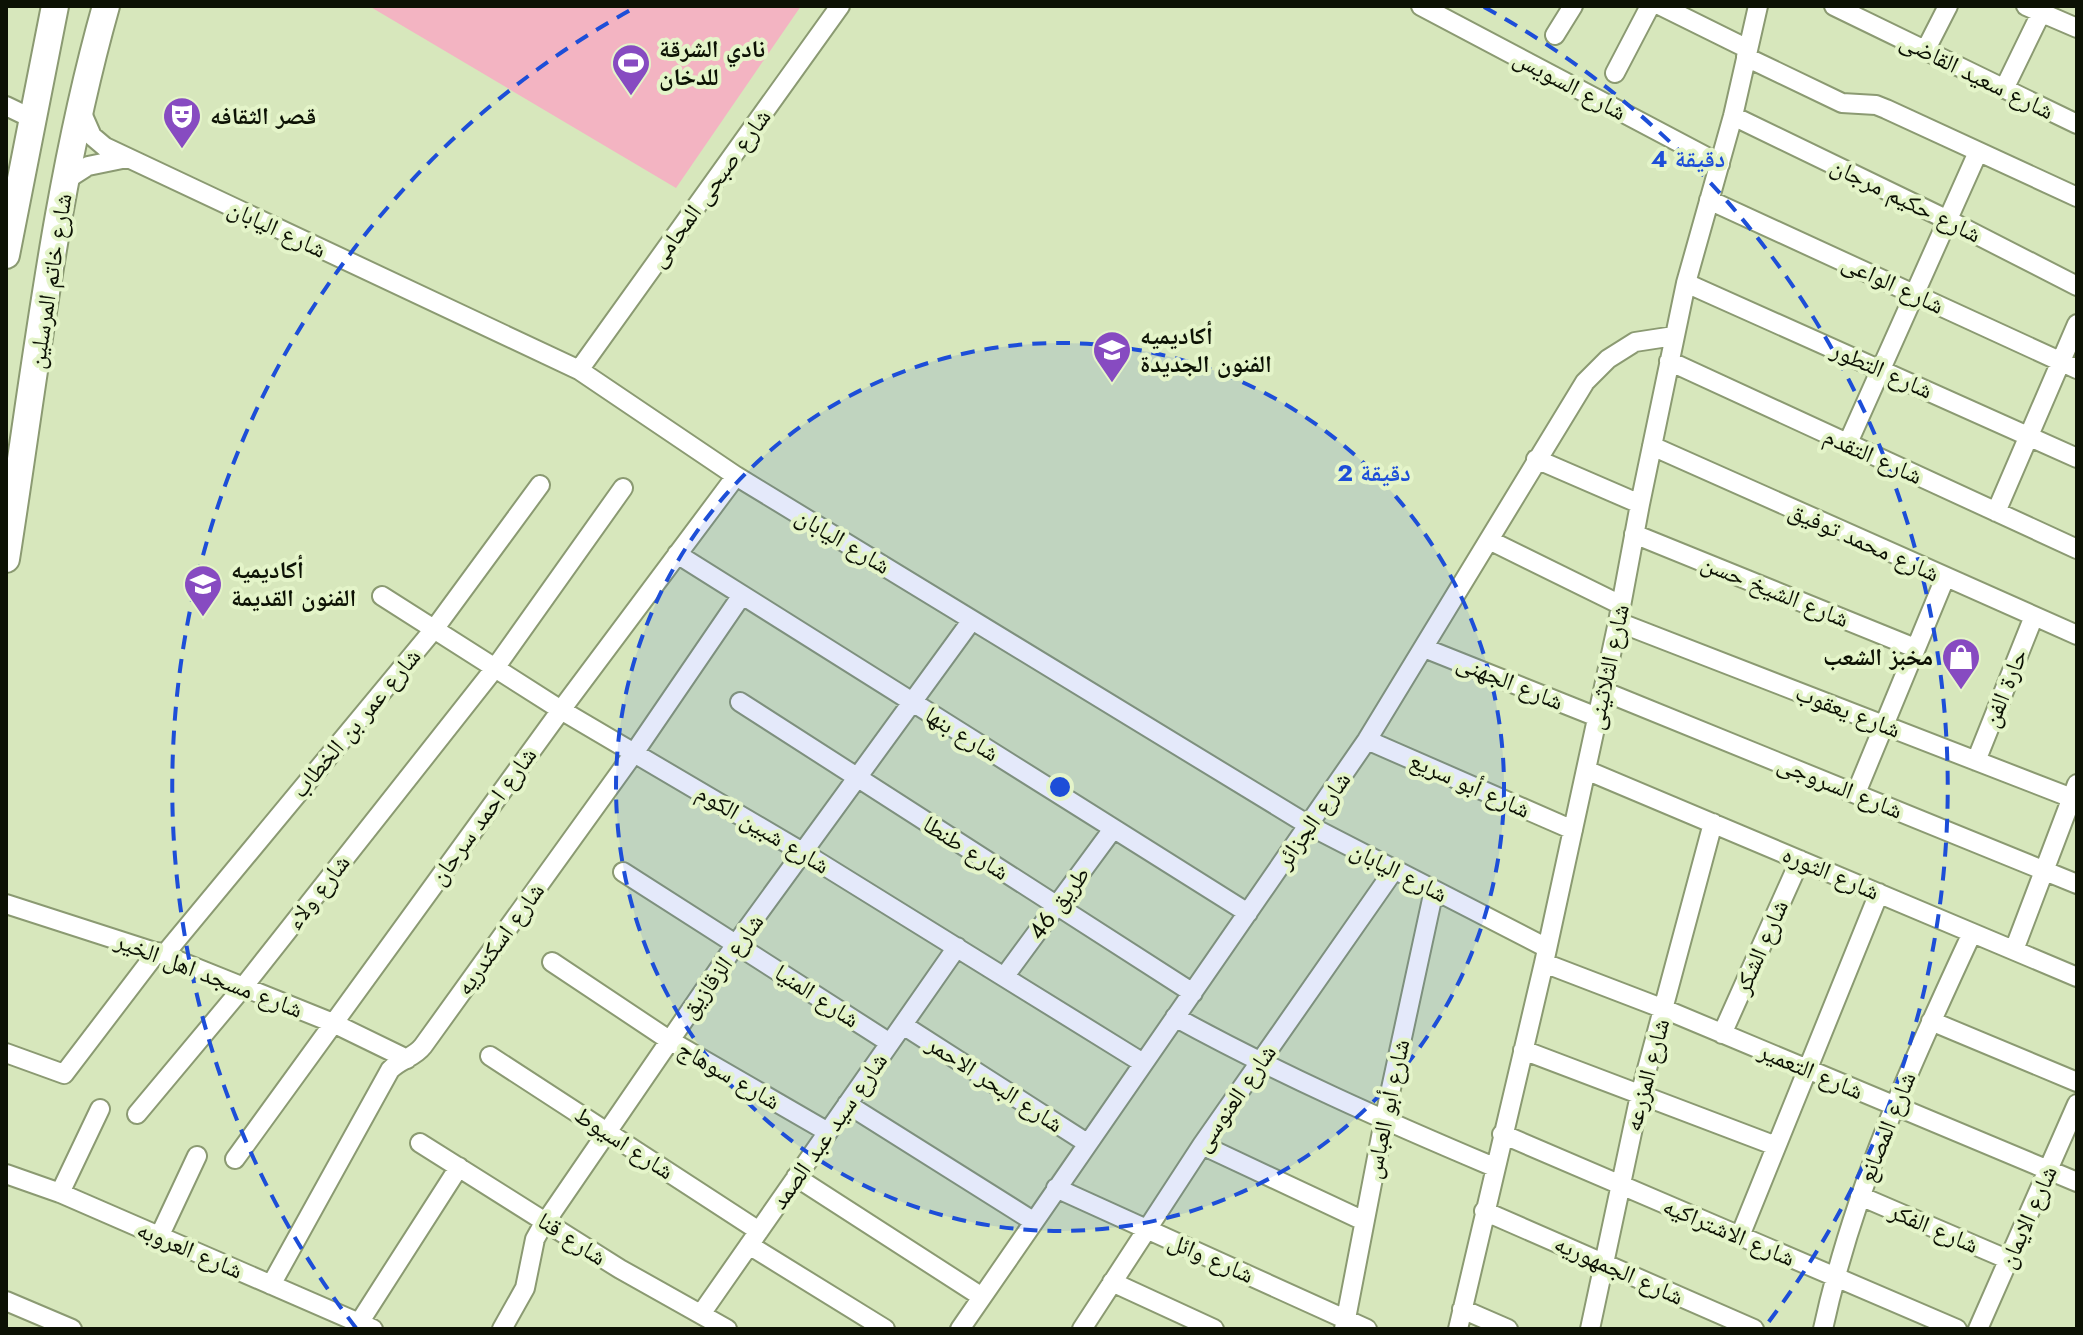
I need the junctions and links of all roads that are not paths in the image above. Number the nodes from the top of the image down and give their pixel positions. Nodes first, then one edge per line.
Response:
1 (55, 6) edge
2 (106, 6) edge
3 (840, 6) edge
4 (1421, 6) edge
5 (1573, 6) edge
6 (1650, 6) edge
7 (1661, 6) edge
8 (1758, 6) edge
9 (1834, 6) edge
10 (1948, 6) edge
11 (2033, 9) edge
12 (2077, 28) edge
13 (1555, 35) dead end
14 (1925, 51) junction
15 (1747, 53) junction
16 (1615, 73) dead end
17 (2004, 89) junction
18 (79, 105) junction
19 (6, 106) edge
20 (1733, 116) junction
21 (31, 118) junction
22 (2077, 124) edge
23 (1978, 152) junction
24 (127, 158) junction
25 (1720, 164) junction
26 (66, 180) junction
27 (2077, 197) edge
28 (1709, 200) junction
29 (1948, 220) junction
30 (6, 255) edge
31 (1686, 283) junction
32 (2077, 286) edge
33 (1915, 294) junction
34 (2077, 324) edge
35 (1674, 336) junction
36 (1669, 361) junction
37 (2069, 365) edge
38 (579, 370) junction
39 (1881, 370) junction
40 (2028, 436) junction
41 (1847, 445) junction
42 (1652, 446) junction
43 (2077, 458) edge
44 (1536, 459) junction
45 (736, 476) junction
46 (540, 485) dead end
47 (623, 488) dead end
48 (1640, 504) junction
49 (1996, 512) junction
50 (1634, 534) junction
51 (1489, 540) junction
52 (2077, 549) edge
53 (677, 554) junction
54 (6, 559) edge
55 (1945, 578) junction
56 (742, 595) junction
57 (382, 596) dead end
58 (1619, 614) junction
59 (2034, 616) junction
60 (972, 620) junction
61 (435, 628) junction
62 (2077, 635) edge
63 (1424, 648) junction
64 (1915, 648) junction
65 (495, 668) junction
66 (1603, 691) junction
67 (740, 702) dead end
68 (913, 702) junction
69 (561, 710) junction
70 (1597, 717) junction
71 (1884, 725) junction
72 (1367, 740) junction
73 (634, 753) junction
74 (1976, 761) junction
75 (1586, 770) junction
76 (858, 779) junction
77 (1856, 793) junction
78 (2075, 794) edge
79 (1713, 823) junction
80 (1310, 826) junction
81 (1113, 829) junction
82 (1573, 830) junction
83 (804, 853) junction
84 (1800, 860) junction
85 (1394, 870) junction
86 (2045, 871) junction
87 (623, 872) dead end
88 (2077, 884) edge
89 (1434, 890) junction
90 (1879, 893) junction
91 (6, 904) edge
92 (1056, 906) junction
93 (1248, 913) junction
94 (1972, 933) junction
95 (736, 944) junction
96 (957, 947) junction
97 (2014, 950) junction
98 (161, 953) junction
99 (1546, 956) junction
100 (552, 962) dead end
101 (1004, 977) junction
102 (2077, 977) edge
103 (244, 986) junction
104 (1193, 993) junction
105 (1664, 1009) junction
106 (1175, 1017) junction
107 (1931, 1021) junction
108 (333, 1023) junction
109 (903, 1025) junction
110 (1722, 1034) junction
111 (669, 1040) junction
112 (890, 1043) junction
113 (1523, 1050) junction
114 (6, 1053) edge
115 (490, 1056) dead end
116 (407, 1059) junction
117 (1143, 1063) junction
118 (1259, 1063) junction
119 (1807, 1068) junction
120 (2077, 1082) edge
121 (1640, 1095) junction
122 (847, 1104) junction
123 (2077, 1104) edge
124 (1893, 1106) junction
125 (100, 1109) dead end
126 (137, 1114) dead end
127 (1384, 1121) junction
128 (606, 1132) junction
129 (828, 1132) junction
130 (1502, 1134) junction
131 (420, 1143) dead end
132 (1087, 1143) junction
133 (1202, 1145) junction
134 (1776, 1146) junction
135 (197, 1156) dead end
136 (235, 1159) dead end
137 (459, 1167) junction
138 (1494, 1167) junction
139 (2048, 1170) junction
140 (6, 1174) edge
141 (796, 1177) junction
142 (2077, 1182) edge
143 (1619, 1185) junction
144 (1056, 1188) junction
145 (60, 1193) junction
146 (1860, 1196) junction
147 (1484, 1211) junction
148 (546, 1221) junction
149 (1033, 1221) junction
150 (1364, 1221) junction
151 (1146, 1229) junction
152 (1740, 1236) junction
153 (159, 1237) junction
154 (754, 1238) junction
155 (2009, 1260) junction
156 (1602, 1263) junction
157 (1834, 1276) junction
158 (1112, 1282) junction
159 (271, 1285) junction
160 (982, 1297) junction
161 (6, 1301) edge
162 (1462, 1309) junction
163 (701, 1314) junction
164 (863, 1324) edge
165 (1345, 1324) edge
166 (366, 1326) edge
167 (72, 1329) edge
168 (502, 1329) edge
169 (727, 1329) edge
170 (885, 1329) edge
171 (960, 1329) edge
172 (1082, 1329) edge
173 (1214, 1329) edge
174 (1367, 1329) edge
175 (1458, 1329) edge
176 (1508, 1329) edge
177 (1590, 1329) edge
178 (1754, 1329) edge
179 (1823, 1329) edge
180 (1957, 1329) edge
181 (1978, 1329) edge

1 - 21 main road, شارع خاتم المرسلين
2 - 18 main road, شارع خاتم المرسلين
3 - 38 street, شارع صبحى المحامى
4 - 25 street, شارع السويس
5 - 13 street
6 - 16 street
7 - 15 street
8 - 15 street, شارع الثلاثينى
9 - 14 street, شارع سعيد القاضى
10 - 14 street
11 - 12 street
11 - 17 street
14 - 17 street, شارع سعيد القاضى
15 - 20 street, شارع الثلاثينى
15 - 23 street
17 - 22 street, شارع سعيد القاضى
18 - 24 street, شارع اليابان
18 - 26 main road, شارع خاتم المرسلين
19 - 21 street
20 - 25 street, شارع الثلاثينى
20 - 29 street, شارع حكيم مرجان
21 - 30 main road, شارع خاتم المرسلين
23 - 27 street
23 - 29 street
24 - 26 street
24 - 38 street, شارع اليابان
25 - 28 street, شارع الثلاثينى
26 - 54 main road, شارع خاتم المرسلين
28 - 31 street, شارع الثلاثينى
28 - 33 street, شارع الواعى
29 - 32 street, شارع حكيم مرجان
29 - 33 street
31 - 35 street, شارع الثلاثينى
31 - 39 street, شارع التطور
33 - 37 street, شارع الواعى
33 - 39 street
34 - 37 street
35 - 36 street, شارع الثلاثينى
35 - 44 street, شارع الجزائر
36 - 41 street, شارع التقدم
36 - 42 street, شارع الثلاثينى
37 - 40 street
38 - 45 street, شارع اليابان
39 - 40 street, شارع التطور
39 - 41 street
40 - 43 street, شارع التطور
40 - 49 street
41 - 49 street, شارع التقدم
42 - 48 street, شارع الثلاثينى
42 - 55 street, شارع محمد توفيق
44 - 48 street
44 - 51 street, شارع الجزائر
45 - 53 street, شارع احمد سرحان
45 - 60 street, شارع اليابان
46 - 61 street, شارع عمر بن الخطاب
47 - 65 street, شارع ولاء
48 - 50 street, شارع الثلاثينى
49 - 52 street, شارع التقدم
50 - 58 street, شارع الثلاثينى
50 - 64 street, شارع الشيخ حسن
51 - 58 street, شارع يعقوب
51 - 63 street, شارع الجزائر
53 - 56 street, شارع بنها
53 - 69 street, شارع احمد سرحان
55 - 59 street, شارع محمد توفيق
55 - 64 street
56 - 68 street, شارع بنها
56 - 73 street, شارع اسكندريه
57 - 61 street, شارع شبين الكوم
58 - 66 street, شارع الثلاثينى
58 - 71 street, شارع يعقوب
59 - 62 street, شارع محمد توفيق
59 - 74 street, حارة الفن
60 - 68 street, شارع الزقازيق
60 - 80 street, شارع اليابان
61 - 65 street, شارع شبين الكوم
61 - 98 street, شارع عمر بن الخطاب
63 - 70 street, شارع الجهنى
63 - 72 street, شارع الجزائر
64 - 71 street
65 - 69 street, شارع شبين الكوم
65 - 103 street, شارع ولاء
66 - 70 street, شارع الثلاثينى
66 - 77 street, شارع السروجى
67 - 76 street, شارع طنطا
68 - 76 street, شارع الزقازيق
68 - 81 street, شارع بنها
69 - 73 street, شارع شبين الكوم
69 - 108 street, شارع احمد سرحان
70 - 75 street, شارع الثلاثينى
71 - 74 street, شارع يعقوب
71 - 77 street
72 - 80 street, شارع الجزائر
72 - 82 street, شارع أبو سريع
73 - 83 street, شارع شبين الكوم
73 - 116 street, شارع اسكندريه
74 - 78 street, شارع يعقوب
75 - 79 street, شارع الثوره
75 - 82 street, شارع الثلاثينى
76 - 83 street, شارع الزقازيق
76 - 92 street, شارع طنطا
77 - 86 street, شارع السروجى
78 - 86 street
79 - 84 street, شارع الثوره
79 - 105 street, شارع المزرعه
80 - 85 street, شارع اليابان
80 - 93 street, شارع الجزائر
81 - 92 street, طريق 46
81 - 93 street, شارع بنها
82 - 99 street, شارع الثلاثينى
83 - 95 street, شارع الزقازيق
83 - 96 street, شارع شبين الكوم
84 - 90 street, شارع الثوره
84 - 110 street, شارع الشكر
85 - 89 street, شارع اليابان
85 - 118 street, شارع العنوسى
86 - 88 street, شارع السروجى
86 - 97 street
87 - 95 street, شارع المنيا
89 - 99 street, شارع اليابان
89 - 127 street, شارع أبو العباس
90 - 94 street, شارع الثوره
90 - 119 street
91 - 98 street, شارع مسجد اهل الخير
92 - 101 street, طريق 46
92 - 104 street, شارع طنطا
93 - 104 street, شارع الجزائر
94 - 97 street, شارع الثوره
94 - 107 street, شارع المصانع
95 - 111 street, شارع الزقازيق
95 - 112 street, شارع المنيا
96 - 101 street, شارع شبين الكوم
96 - 109 street, شارع سيد عبد الصمد
97 - 102 street, شارع الثوره
98 - 103 street, شارع مسجد اهل الخير
98 - 114 street, شارع عمر بن الخطاب
99 - 105 street, شارع التعمير
99 - 113 street, شارع الثلاثينى
100 - 111 street, شارع سوهاج
101 - 117 street, شارع شبين الكوم
103 - 108 street, شارع مسجد اهل الخير
103 - 126 street, شارع ولاء
104 - 106 street, شارع الجزائر
105 - 110 street, شارع التعمير
105 - 121 street, شارع المزرعه
106 - 117 street, شارع الجزائر
106 - 118 street
107 - 120 street
107 - 124 street, شارع المصانع
108 - 116 street, شارع مسجد اهل الخير
108 - 136 street, شارع احمد سرحان
109 - 112 street, شارع سيد عبد الصمد
109 - 132 street, شارع البحر الاحمر
110 - 119 street, شارع التعمير
111 - 128 street, شارع الزقازيق
111 - 129 street, شارع سوهاج
112 - 122 street, شارع سيد عبد الصمد
113 - 121 street
113 - 130 street, شارع الثلاثينى
115 - 128 street, شارع اسيوط
116 - 159 street, شارع اسكندريه
117 - 132 street, شارع الجزائر
118 - 127 street
118 - 133 street, شارع العنوسى
119 - 124 street, شارع التعمير
119 - 134 street
121 - 134 street
121 - 143 street, شارع المزرعه
122 - 129 street, شارع سيد عبد الصمد
122 - 149 street
123 - 139 street, شارع الايمان
124 - 139 street, شارع التعمير
124 - 146 street, شارع المصانع
125 - 145 street
127 - 138 street
127 - 150 street, شارع أبو العباس
128 - 148 street, شارع الزقازيق
128 - 154 street, شارع اسيوط
129 - 141 street, شارع سيد عبد الصمد
130 - 138 street, شارع الثلاثينى
130 - 143 street, شارع الاشتراكيه
131 - 137 street, شارع قنا
132 - 144 street, شارع الجزائر
133 - 150 street
133 - 151 street, شارع العنوسى
134 - 152 street
135 - 153 street
137 - 148 street, شارع قنا
137 - 166 street
138 - 147 street, شارع الثلاثينى
139 - 142 street, شارع التعمير
139 - 155 street, شارع الايمان
140 - 145 street, شارع العروبه
141 - 154 street, شارع سيد عبد الصمد
141 - 160 street
143 - 152 street, شارع الاشتراكيه
143 - 156 street, شارع المزرعه
144 - 149 street, شارع الجزائر
144 - 151 street, شارع وائل
145 - 153 street, شارع العروبه
146 - 155 street, شارع الفكر
146 - 157 street, شارع المصانع
147 - 156 street, شارع الجمهوريه
147 - 162 street, شارع الثلاثينى
148 - 163 street, شارع قنا
148 - 168 street, شارع الزقازيق
149 - 160 street, شارع الجزائر
150 - 165 street, شارع أبو العباس
151 - 158 street, شارع العنوسى
151 - 165 street, شارع وائل
152 - 157 street, شارع الاشتراكيه
153 - 159 street, شارع العروبه
154 - 163 street, شارع سيد عبد الصمد
154 - 164 street, شارع اسيوط
155 - 181 street, شارع الايمان
156 - 177 street, شارع المزرعه
156 - 178 street, شارع الجمهوريه
157 - 179 street, شارع المصانع
157 - 180 street, شارع الاشتراكيه
158 - 172 street, شارع العنوسى
158 - 173 street
159 - 166 street, شارع العروبه
160 - 171 street, شارع الجزائر
161 - 167 street
162 - 175 street, شارع الثلاثينى
162 - 176 street
163 - 169 street, شارع قنا
164 - 170 street, شارع اسيوط
165 - 174 street, شارع وائل

